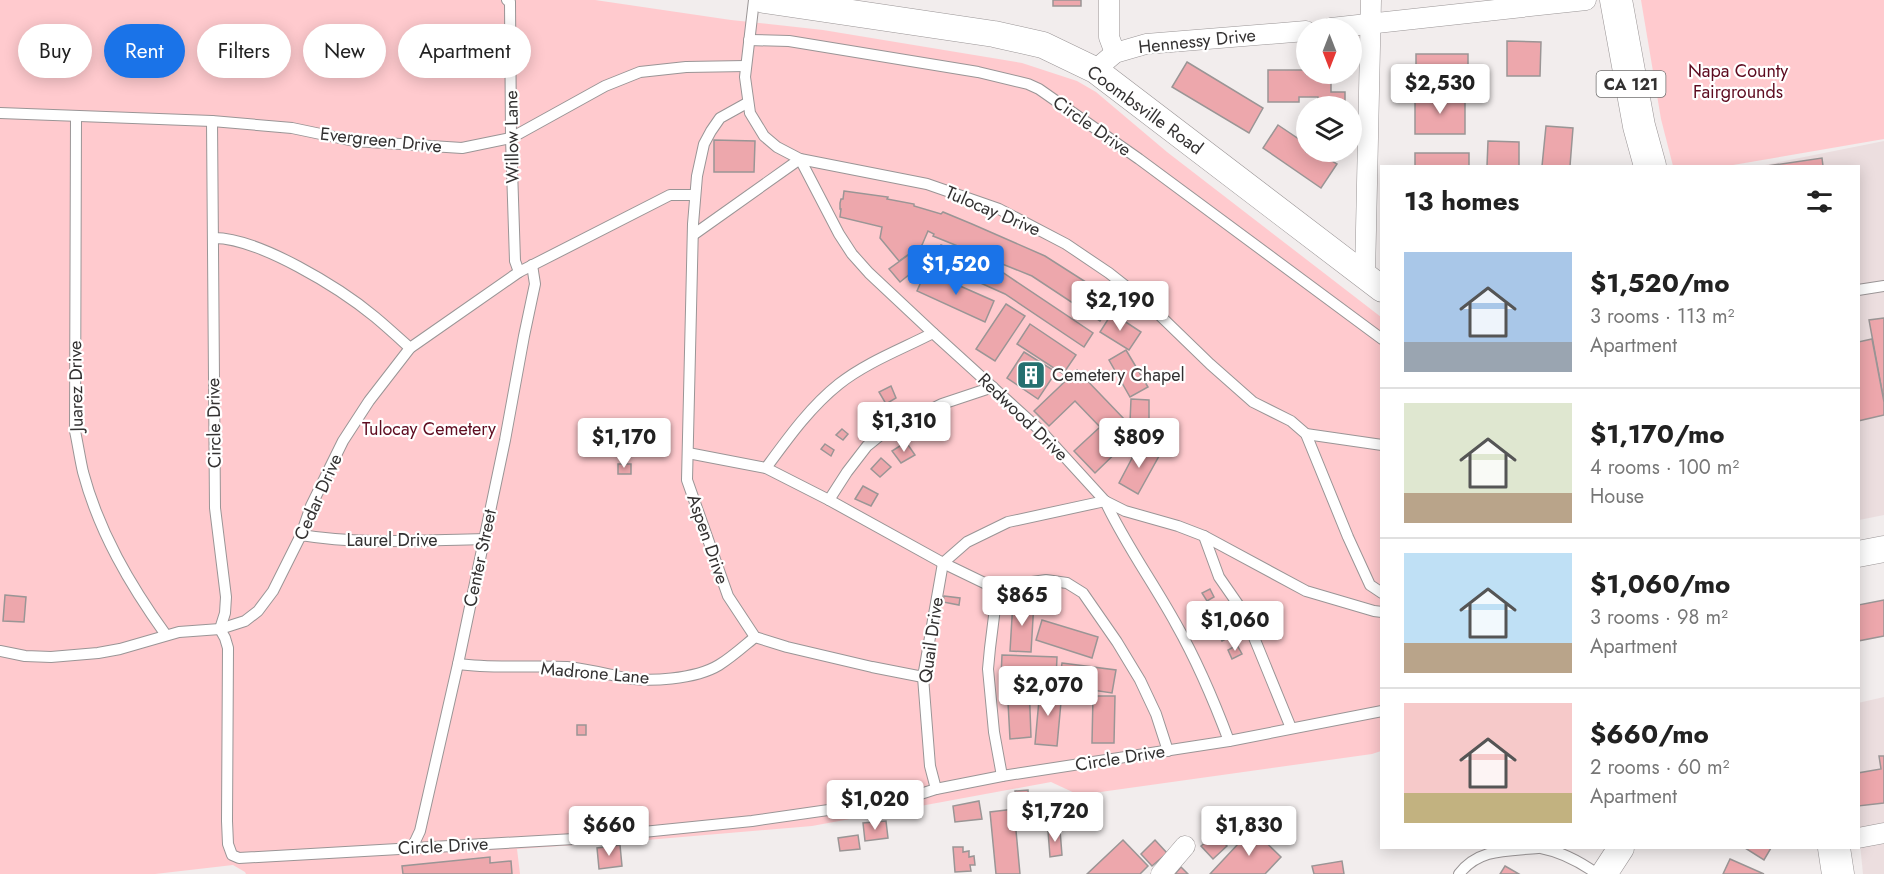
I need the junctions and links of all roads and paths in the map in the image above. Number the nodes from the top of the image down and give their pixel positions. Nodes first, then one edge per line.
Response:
1 (754, 0) edge
2 (764, 0) edge
3 (1109, 0) edge
4 (1371, 0) edge
5 (1586, 0) edge
6 (1616, 0) edge
7 (508, 1) edge
8 (863, 8) edge
9 (1371, 25) junction
10 (1362, 26) edge
11 (1296, 32) edge
12 (749, 40) junction
13 (1115, 53) junction
14 (746, 66) junction
15 (1095, 70) junction
16 (747, 103) junction
17 (0, 113) edge
18 (76, 116) junction
19 (212, 121) junction
20 (511, 138) junction
21 (800, 159) junction
22 (1650, 165) edge
23 (695, 195) junction
24 (693, 235) junction
25 (214, 238) junction
26 (532, 265) junction
27 (519, 272) junction
28 (1373, 283) edge
29 (1884, 286) edge
30 (1860, 290) edge
31 (933, 333) junction
32 (1380, 338) edge
33 (410, 348) junction
34 (993, 387) junction
35 (1306, 434) junction
36 (1380, 445) edge
37 (688, 453) junction
38 (766, 468) junction
39 (829, 500) junction
40 (1105, 501) junction
41 (301, 535) junction
42 (1204, 536) junction
43 (484, 539) junction
44 (1884, 549) edge
45 (1860, 554) edge
46 (943, 562) junction
47 (1003, 592) junction
48 (1380, 592) edge
49 (1380, 612) edge
50 (220, 629) junction
51 (166, 635) junction
52 (756, 636) junction
53 (0, 651) edge
54 (458, 664) junction
55 (923, 677) junction
56 (1380, 711) edge
57 (1291, 728) junction
58 (1229, 741) junction
59 (1168, 751) junction
60 (1002, 776) junction
61 (936, 789) junction
62 (1884, 833) edge
63 (1860, 838) edge
64 (1185, 846) dead end
65 (412, 848) junction
66 (1515, 849) edge
67 (1545, 849) edge
68 (1620, 849) edge
69 (1834, 849) edge
70 (1161, 874) edge
71 (1459, 874) edge
72 (1597, 874) edge
73 (1604, 874) edge
74 (1838, 874) edge

1 - 12 lane, Tulocay Drive
2 - 8 street, Coombsville Road
3 - 13 street
4 - 9 street
5 - 9 street
6 - 22 main road, CA 121
7 - 20 lane, Willow Lane
8 - 15 street, Coombsville Road
9 - 10 street
9 - 28 street
11 - 13 street, Hennessy Drive
12 - 14 lane, Tulocay Drive
12 - 32 lane, Circle Drive
13 - 15 street, Hennessy Drive
14 - 16 lane, Tulocay Drive
14 - 20 lane, Evergreen Drive
15 - 28 street, Coombsville Road
16 - 21 lane, Tulocay Drive
16 - 23 lane, Aspen Drive
17 - 18 lane, Evergreen Drive
18 - 19 lane, Evergreen Drive
18 - 51 lane, Juarez Drive
19 - 20 lane, Evergreen Drive
19 - 25 lane, Circle Drive
20 - 27 lane, Willow Lane
21 - 24 lane
21 - 31 lane, Redwood Drive
21 - 35 lane, Tulocay Drive
23 - 24 lane, Aspen Drive
23 - 26 lane, Cedar Drive
24 - 37 lane, Aspen Drive
25 - 33 lane
25 - 50 lane, Circle Drive
26 - 27 lane, Cedar Drive
26 - 43 lane, Center Street
27 - 33 lane, Cedar Drive
29 - 30 lane
31 - 34 lane, Redwood Drive
31 - 38 lane
33 - 41 lane, Cedar Drive
34 - 39 lane
34 - 40 lane, Redwood Drive
35 - 36 lane
35 - 48 lane
37 - 38 lane
37 - 52 lane, Aspen Drive
38 - 39 lane
39 - 46 lane
40 - 42 lane, Redwood Drive
40 - 46 lane
40 - 58 lane
41 - 43 lane, Laurel Drive
41 - 50 lane, Cedar Drive
42 - 49 lane, Redwood Drive
42 - 57 lane
43 - 54 lane, Center Street
44 - 45 street
46 - 47 lane
46 - 55 lane, Quail Drive
47 - 59 lane
47 - 60 lane
50 - 51 lane, Cedar Drive
50 - 65 lane, Circle Drive
51 - 53 lane, Cedar Drive
52 - 54 lane, Madrone Lane
52 - 55 lane
54 - 65 lane, Center Street
55 - 61 lane, Quail Drive
56 - 57 lane, Circle Drive
57 - 58 lane, Circle Drive
58 - 59 lane, Circle Drive
59 - 60 lane, Circle Drive
60 - 61 lane, Circle Drive
61 - 65 lane, Circle Drive
62 - 63 street
64 - 70 street
66 - 71 lane
67 - 72 lane
68 - 73 street
69 - 74 main road

